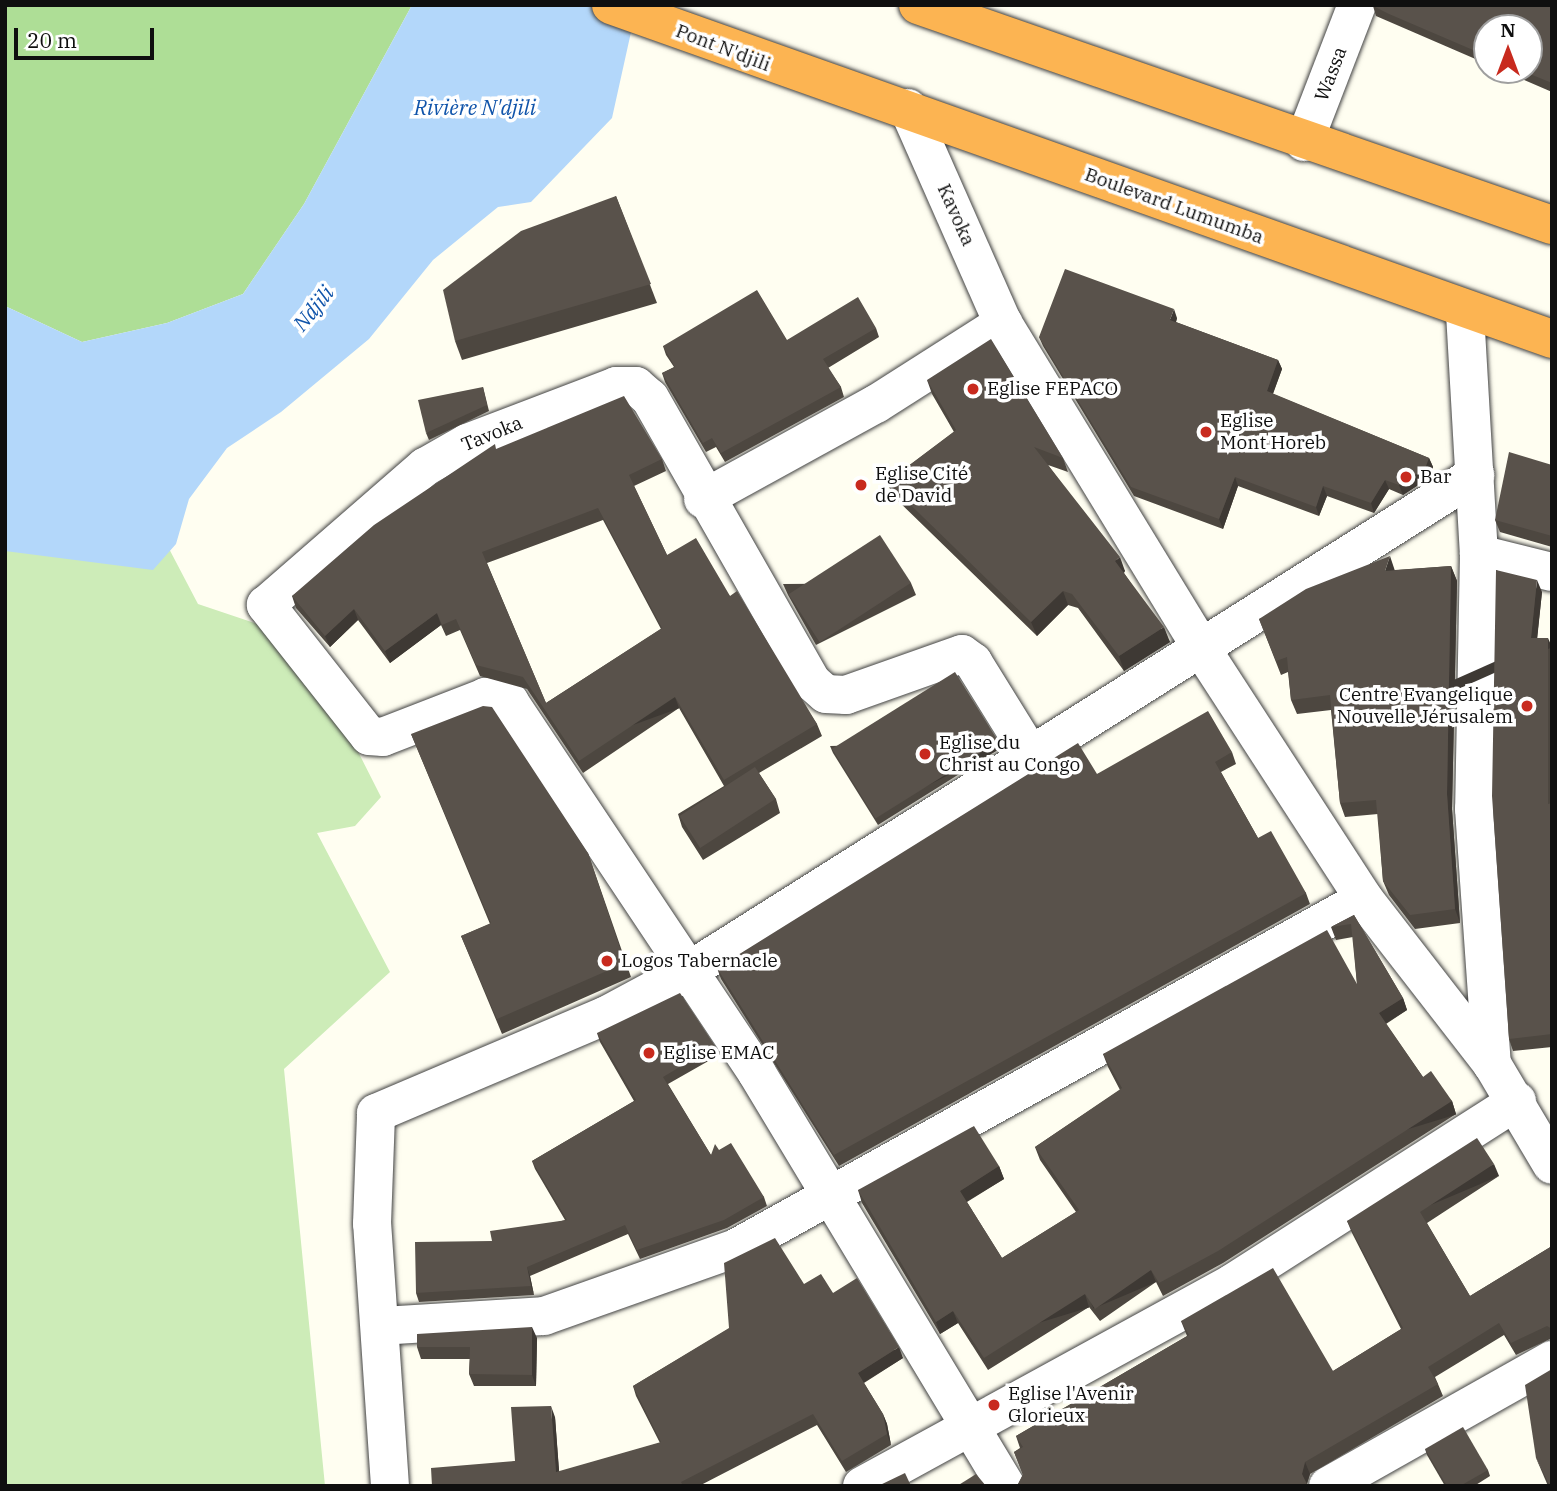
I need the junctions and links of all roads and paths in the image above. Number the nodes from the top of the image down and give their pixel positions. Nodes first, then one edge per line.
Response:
1 (611, 5) edge
2 (918, 5) edge
3 (1357, 5) edge
4 (795, 75) joint
5 (908, 107) junction
6 (1304, 142) junction
7 (1552, 225) edge
8 (1465, 313) junction
9 (1003, 323) junction
10 (1552, 339) edge
11 (1475, 475) junction
12 (703, 499) junction
13 (1479, 554) junction
14 (1552, 572) edge
15 (1203, 651) junction
16 (1032, 757) junction
17 (1364, 899) junction
18 (687, 972) junction
19 (1492, 1064) junction
20 (1517, 1101) junction
21 (1552, 1165) edge
22 (830, 1198) junction
23 (381, 1326) junction
24 (1552, 1360) edge
25 (974, 1430) junction
26 (390, 1486) edge
27 (862, 1486) edge
28 (1006, 1486) edge
29 (1328, 1486) edge

1 - 4 highway, Pont N'djili
2 - 6 highway
3 - 6 street, Wassa
4 - 5 highway, Boulevard Lumumba
5 - 8 highway, Boulevard Lumumba
5 - 9 street, Kavoka
6 - 7 highway
8 - 10 highway, Boulevard Lumumba
8 - 11 street
9 - 12 street
9 - 15 street, Kavoka
11 - 13 street
11 - 15 street
12 - 16 street, Tavoka
12 - 18 street, Tavoka
13 - 14 street
13 - 19 street
15 - 16 street
15 - 17 street, Kavoka
16 - 18 street
17 - 19 street, Kavoka
17 - 22 street
18 - 22 street
18 - 23 street
19 - 20 street, Kavoka
20 - 21 street, Kavoka
20 - 25 street
22 - 23 street
22 - 25 street
23 - 26 street
24 - 29 street
25 - 27 street
25 - 28 street

